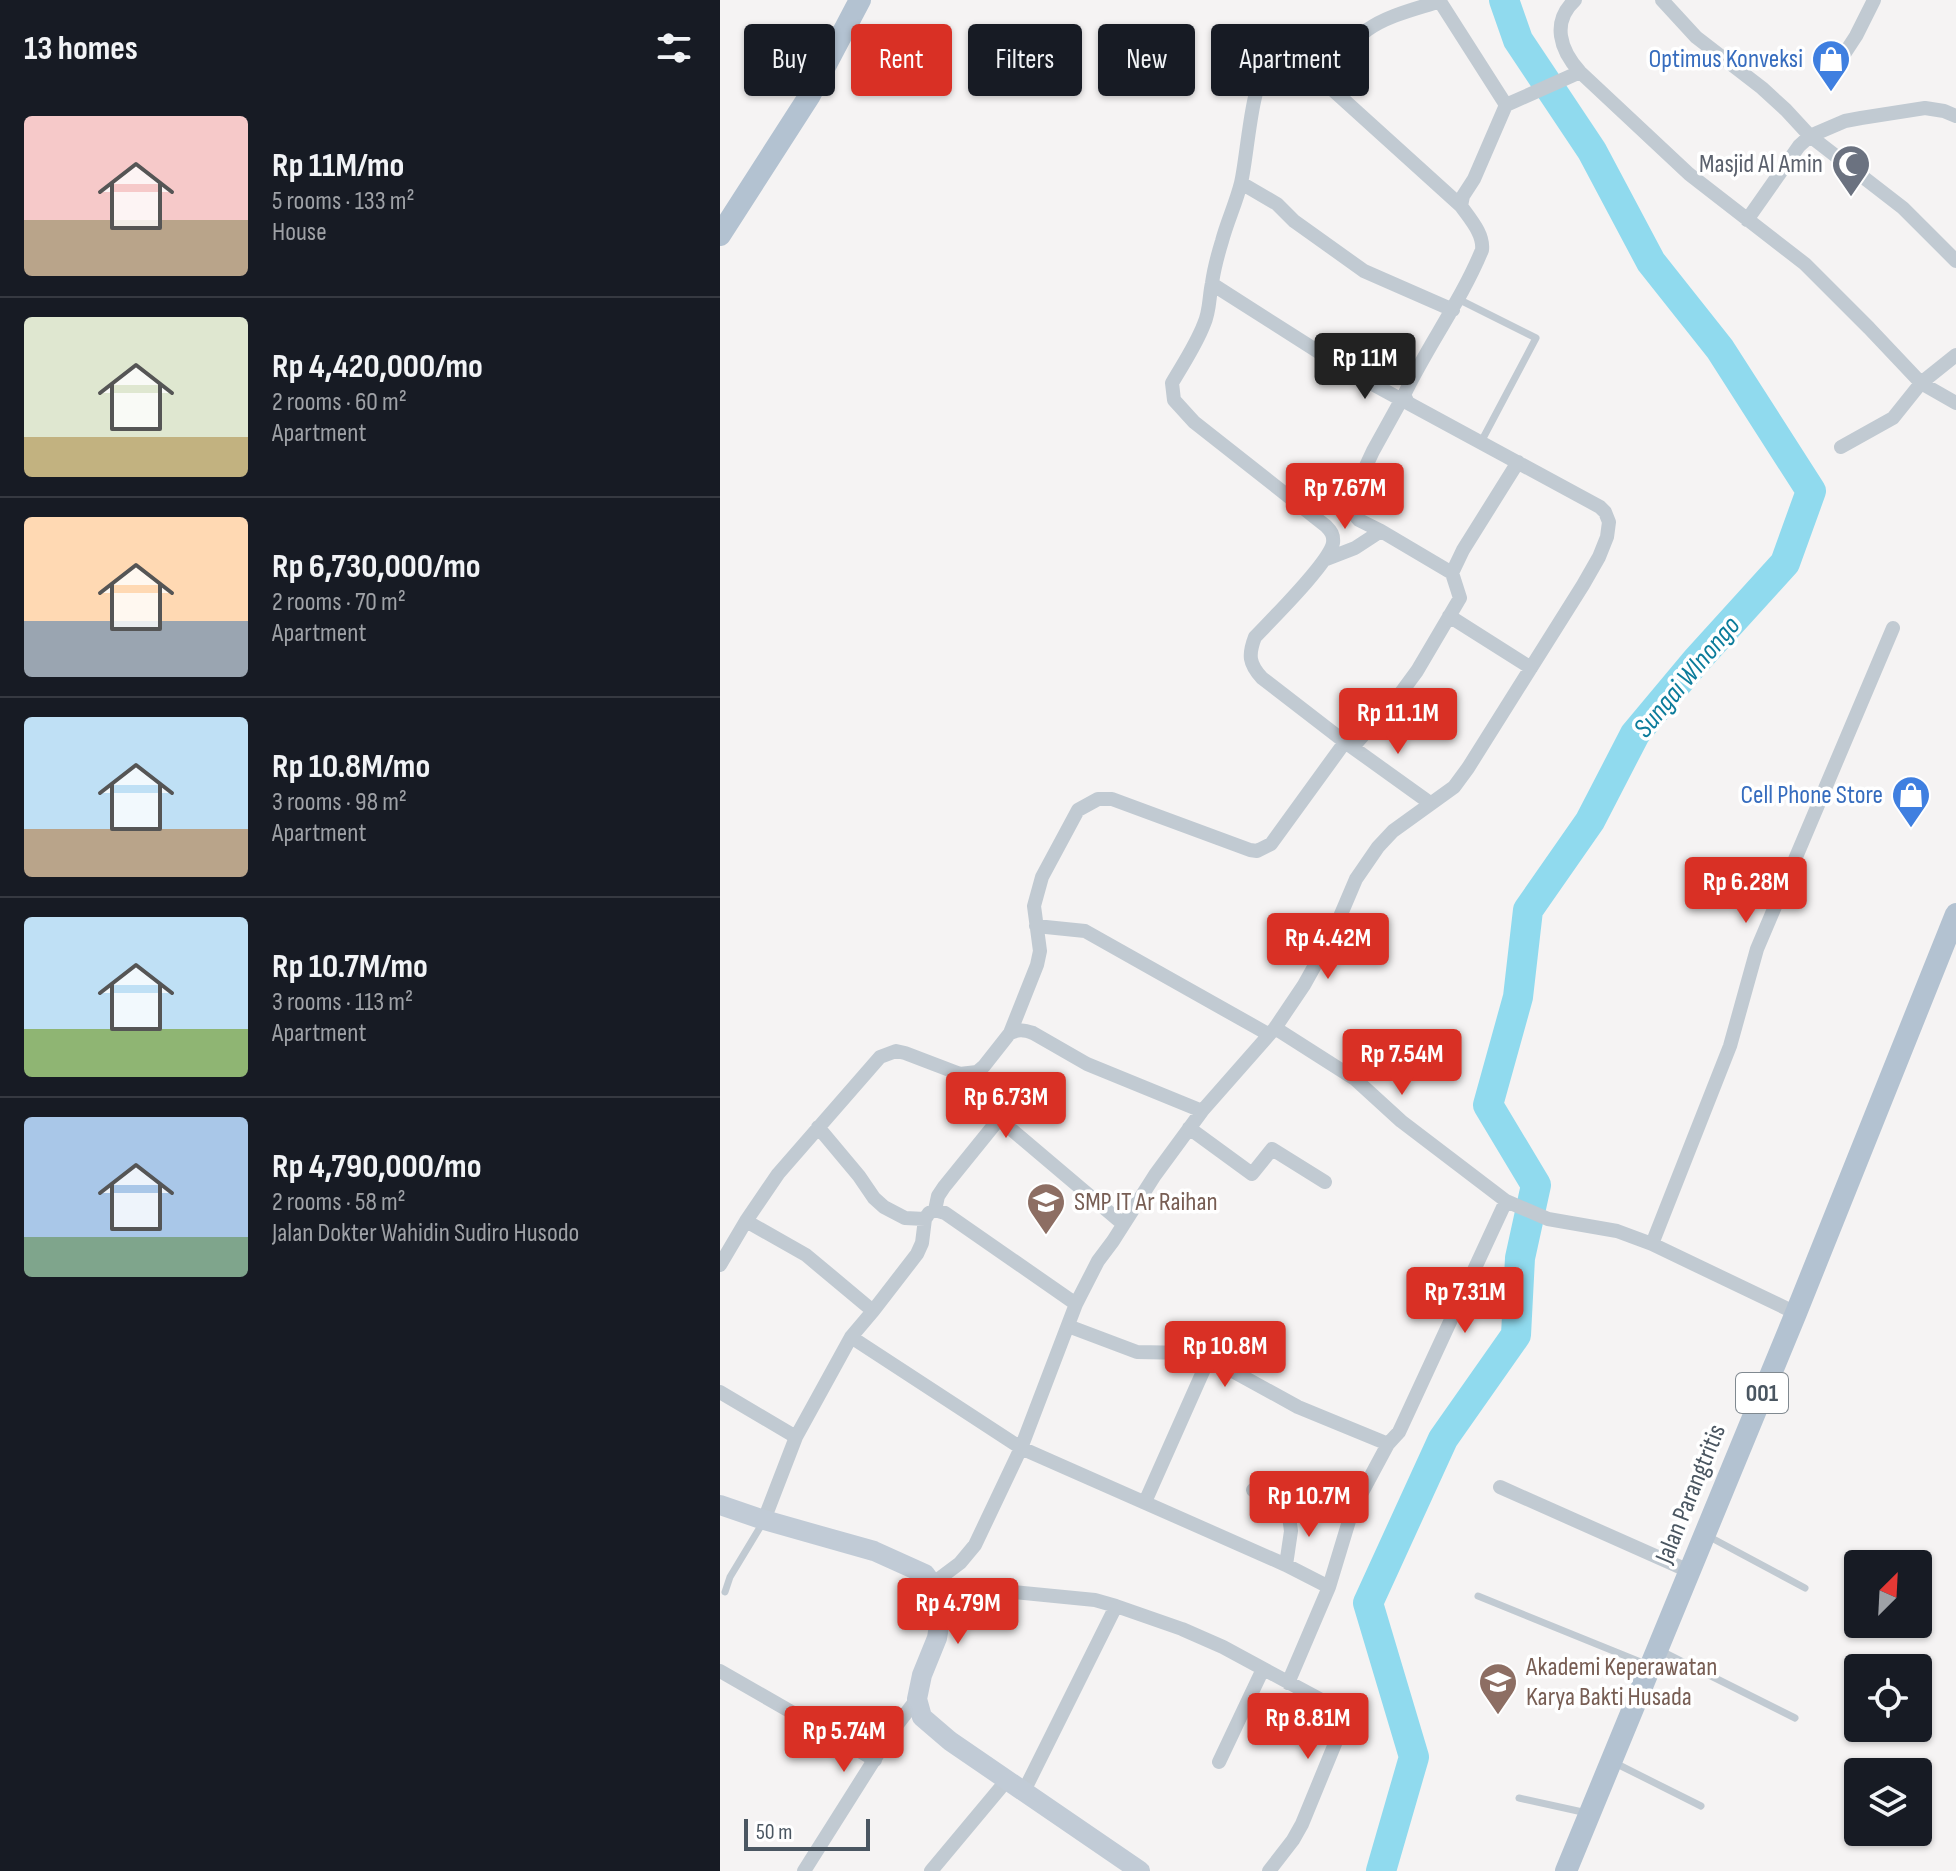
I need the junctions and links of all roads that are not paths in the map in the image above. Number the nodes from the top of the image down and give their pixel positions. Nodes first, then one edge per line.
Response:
1 (860, 0) edge
2 (1440, 0) edge
3 (1575, 0) edge
4 (1662, 0) edge
5 (1874, 0) edge
6 (1369, 29) edge
7 (1835, 68) dead end
8 (1573, 75) junction
9 (1256, 96) edge
10 (1340, 96) edge
11 (1506, 105) junction
12 (1956, 116) edge
13 (1810, 136) junction
14 (1241, 183) junction
15 (1461, 206) junction
16 (1747, 220) junction
17 (720, 235) edge
18 (1956, 261) edge
19 (1212, 284) junction
20 (1455, 304) junction
21 (1956, 355) edge
22 (1921, 383) junction
23 (1403, 397) junction
24 (1956, 403) edge
25 (1481, 442) junction
26 (1841, 447) dead end
27 (1518, 462) junction
28 (1381, 531) junction
29 (1324, 560) junction
30 (1452, 573) junction
31 (1449, 616) junction
32 (1893, 628) dead end
33 (1531, 668) junction
34 (1349, 744) junction
35 (1430, 803) junction
36 (1956, 914) edge
37 (1036, 926) junction
38 (1272, 1031) junction
39 (1010, 1033) junction
40 (969, 1074) junction
41 (1202, 1111) junction
42 (999, 1119) junction
43 (818, 1127) junction
44 (1189, 1128) junction
45 (1325, 1182) dead end
46 (1509, 1203) junction
47 (930, 1215) junction
48 (746, 1221) junction
49 (1123, 1224) junction
50 (1652, 1244) junction
51 (720, 1265) edge
52 (1076, 1304) junction
53 (873, 1311) junction
54 (1796, 1313) junction
55 (1068, 1326) junction
56 (851, 1337) junction
57 (1209, 1358) junction
58 (720, 1392) edge
59 (796, 1437) junction
60 (1388, 1444) junction
61 (1021, 1448) junction
62 (1500, 1487) dead end
63 (1253, 1490) dead end
64 (1145, 1502) junction
65 (720, 1505) edge
66 (764, 1520) junction
67 (1704, 1534) junction
68 (1286, 1565) junction
69 (1689, 1571) junction
70 (1329, 1587) junction
71 (935, 1588) junction
72 (1805, 1588) dead end
73 (725, 1592) dead end
74 (1478, 1596) dead end
75 (1116, 1606) junction
76 (1653, 1657) junction
77 (1263, 1669) junction
78 (720, 1671) edge
79 (1288, 1683) junction
80 (917, 1699) junction
81 (1795, 1718) dead end
82 (875, 1760) junction
83 (1611, 1761) junction
84 (1219, 1762) dead end
85 (1015, 1786) junction
86 (1519, 1798) dead end
87 (1701, 1806) dead end
88 (1589, 1814) junction
89 (804, 1871) edge
90 (931, 1871) edge
91 (1140, 1871) edge
92 (1269, 1871) edge
93 (1566, 1871) edge

1 - 17 main road
2 - 6 street
2 - 11 street
3 - 8 street
4 - 13 street
5 - 7 street
8 - 11 street
8 - 16 street
9 - 14 street
10 - 15 street
11 - 15 street
12 - 13 street
13 - 16 street
13 - 18 street
14 - 19 street
14 - 20 street
15 - 20 street
16 - 22 street
19 - 23 street
19 - 29 street
20 - 23 street
20 - 25 lane
21 - 22 street
22 - 24 street
22 - 26 street
23 - 25 street
23 - 28 street
25 - 27 street
27 - 30 street
27 - 33 street
28 - 29 street
28 - 30 street
29 - 34 street
30 - 31 street
31 - 33 street
31 - 34 street
32 - 50 street
33 - 35 street
34 - 35 street
34 - 37 street
35 - 38 street
36 - 54 main road, Jalan Parangtritis / 001
37 - 38 street
37 - 39 street
38 - 41 street
38 - 46 street
39 - 40 street
39 - 41 street
40 - 42 street
40 - 43 street
41 - 44 street
42 - 47 street
42 - 49 street
43 - 47 street
43 - 48 street
44 - 45 street
44 - 49 street
46 - 50 street
46 - 60 street
47 - 52 street
47 - 53 street
48 - 51 street
48 - 53 street
49 - 52 street
50 - 54 street
52 - 55 street
53 - 56 street
54 - 67 main road, Jalan Parangtritis / 001
55 - 57 street
55 - 61 street
56 - 59 street
56 - 61 street
57 - 60 street
57 - 64 street
58 - 59 street
59 - 66 street
60 - 70 street
61 - 64 street
61 - 71 street
62 - 69 street
63 - 68 street
64 - 68 street
65 - 66 main road
66 - 71 main road
66 - 73 lane
67 - 69 main road, Jalan Parangtritis / 001
67 - 72 lane
68 - 70 street
69 - 76 main road, Jalan Parangtritis / 001
70 - 79 street
71 - 75 street
71 - 80 main road
74 - 76 lane
75 - 77 street
75 - 85 street
76 - 81 lane
76 - 83 main road, Jalan Parangtritis / 001
77 - 79 street
77 - 84 street
78 - 82 street
79 - 92 street
80 - 82 street
80 - 85 main road
82 - 89 street
83 - 87 lane
83 - 88 main road, Jalan Parangtritis / 001
85 - 90 street
85 - 91 main road
86 - 88 lane
88 - 93 main road, Jalan Parangtritis / 001

